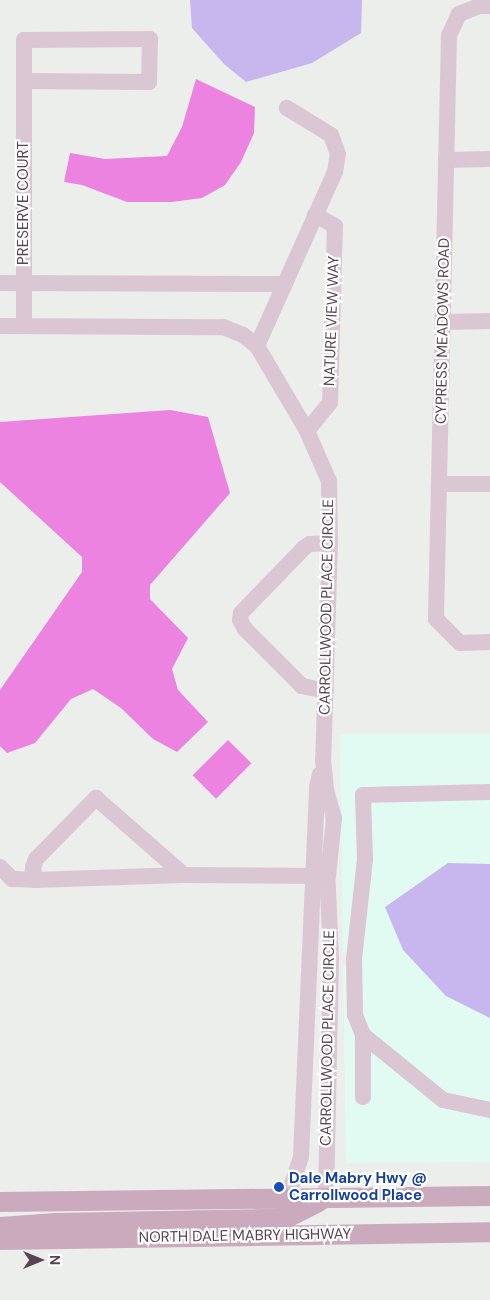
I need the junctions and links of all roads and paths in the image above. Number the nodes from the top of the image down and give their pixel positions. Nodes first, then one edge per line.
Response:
1 (490, 6) edge
2 (24, 80) junction
3 (287, 108) dead end
4 (490, 159) edge
5 (446, 160) junction
6 (315, 215) junction
7 (0, 283) edge
8 (24, 283) junction
9 (284, 284) junction
10 (490, 321) edge
11 (443, 322) junction
12 (24, 325) junction
13 (0, 326) edge
14 (257, 346) junction
15 (307, 431) junction
16 (440, 484) junction
17 (490, 484) edge
18 (330, 543) junction
19 (490, 642) edge
20 (326, 691) junction
21 (323, 760) junction
22 (490, 792) edge
23 (0, 867) edge
24 (184, 875) junction
25 (320, 876) junction
26 (35, 880) junction
27 (331, 959) junction
28 (354, 959) junction
29 (310, 962) junction
30 (363, 1035) junction
31 (306, 1070) junction
32 (328, 1071) junction
33 (363, 1097) dead end
34 (490, 1110) edge
35 (490, 1196) edge
36 (287, 1199) junction
37 (326, 1199) junction
38 (0, 1202) edge
39 (0, 1227) edge
40 (490, 1232) edge
41 (0, 1240) edge

1 - 5 street, CYPRESS MEADOWS ROAD
2 - 2 street, PRESERVE COURT
2 - 8 street, PRESERVE COURT
3 - 6 street
4 - 5 street
5 - 11 street, CYPRESS MEADOWS ROAD
6 - 9 street
6 - 15 street, NATURE VIEW WAY
7 - 8 street
8 - 9 street
8 - 12 street, PRESERVE COURT
9 - 14 street
10 - 11 street
11 - 16 street, CYPRESS MEADOWS ROAD
12 - 13 street, CARROLLWOOD PLACE CIRCLE
12 - 14 street, CARROLLWOOD PLACE CIRCLE
14 - 15 street, CARROLLWOOD PLACE CIRCLE
15 - 18 street, CARROLLWOOD PLACE CIRCLE
16 - 17 street
16 - 19 street, CYPRESS MEADOWS ROAD
18 - 20 street, CARROLLWOOD PLACE CIRCLE
18 - 20 street
20 - 21 street, CARROLLWOOD PLACE CIRCLE
21 - 25 street
21 - 25 street, CARROLLWOOD PLACE CIRCLE
22 - 28 street
23 - 26 street
24 - 25 street
24 - 26 street
24 - 26 street
25 - 27 street, CARROLLWOOD PLACE CIRCLE
25 - 29 street
27 - 28 street
27 - 29 street
27 - 32 street, CARROLLWOOD PLACE CIRCLE
28 - 30 street
29 - 31 street
30 - 33 street
30 - 34 street
31 - 32 street
31 - 36 street
32 - 37 street, CARROLLWOOD PLACE CIRCLE
35 - 37 main road
36 - 37 main road
36 - 38 main road
37 - 39 main road
40 - 41 main road, NORTH DALE MABRY HIGHWAY

